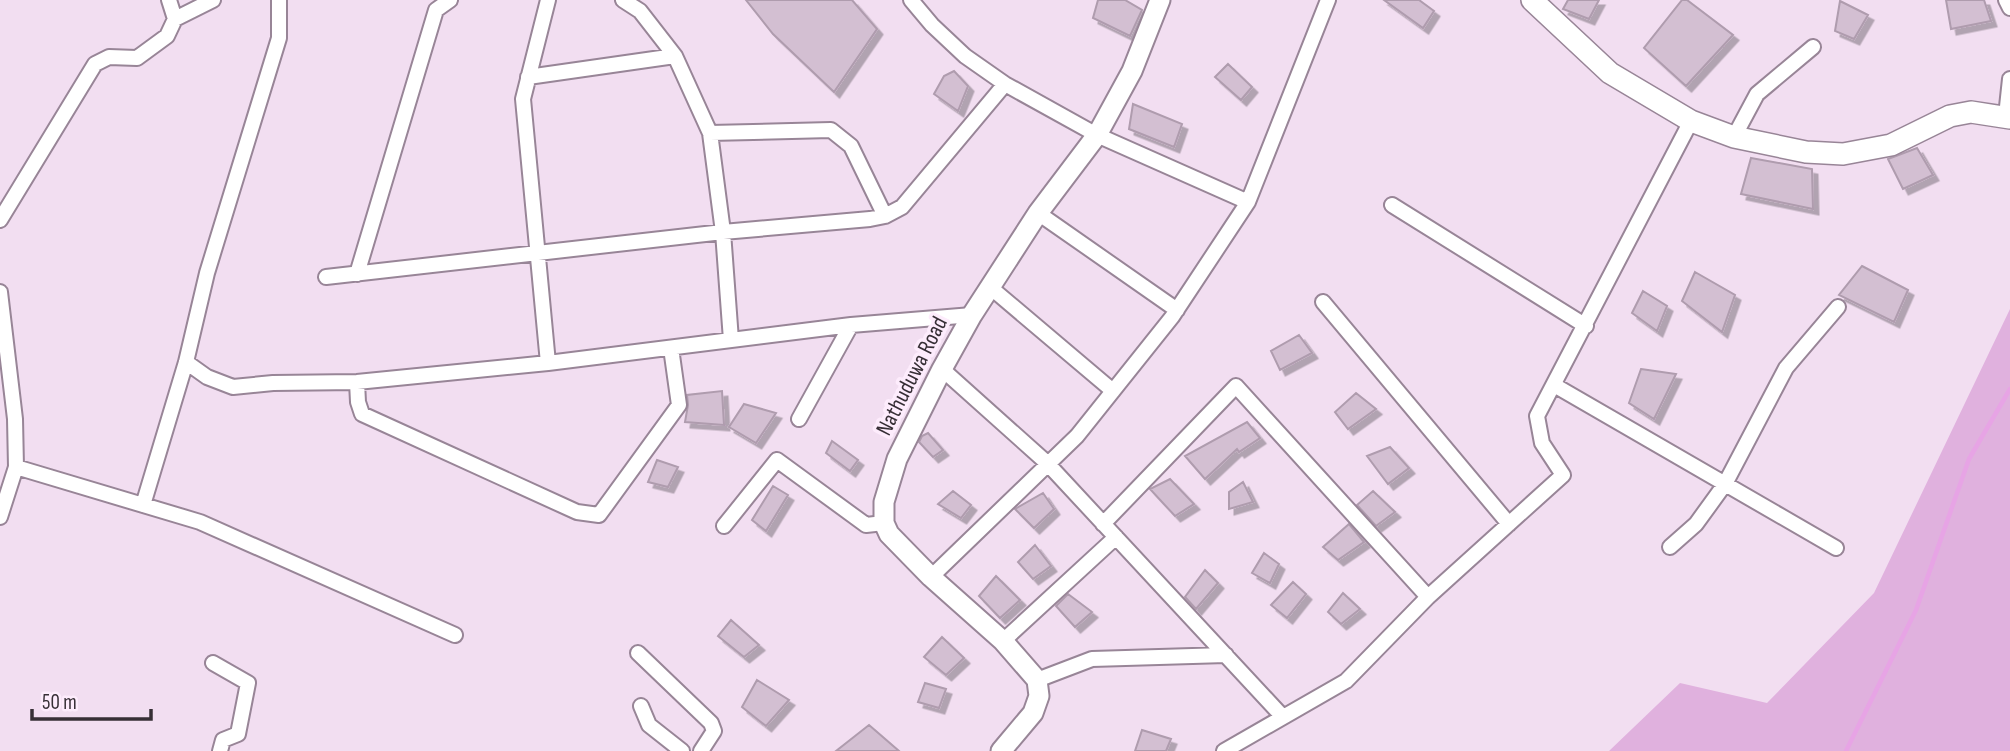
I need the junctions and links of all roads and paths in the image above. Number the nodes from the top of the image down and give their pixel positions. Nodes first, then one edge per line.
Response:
1 (169, 0) edge
2 (213, 0) edge
3 (279, 0) edge
4 (450, 0) edge
5 (548, 0) edge
6 (624, 0) edge
7 (911, 0) edge
8 (1160, 0) edge
9 (1328, 0) edge
10 (1532, 0) edge
11 (2006, 0) edge
12 (2010, 8) edge
13 (175, 19) junction
14 (1813, 47) dead end
15 (675, 55) junction
16 (528, 77) junction
17 (2010, 79) edge
18 (1005, 84) junction
19 (2008, 117) edge
20 (1691, 121) junction
21 (710, 133) junction
22 (1097, 135) junction
23 (1734, 137) junction
24 (1248, 202) junction
25 (1392, 205) dead end
26 (1038, 213) junction
27 (885, 216) junction
28 (0, 220) edge
29 (723, 232) junction
30 (536, 254) junction
31 (357, 274) junction
32 (326, 277) dead end
33 (990, 287) junction
34 (0, 292) edge
35 (1323, 303) dead end
36 (1838, 307) dead end
37 (1177, 310) junction
38 (972, 314) junction
39 (851, 325) junction
40 (1586, 326) junction
41 (731, 340) junction
42 (671, 348) junction
43 (186, 362) junction
44 (548, 363) junction
45 (942, 369) junction
46 (357, 382) junction
47 (1554, 385) junction
48 (1113, 391) junction
49 (799, 419) dead end
50 (8, 420) edge
51 (1047, 463) junction
52 (16, 467) junction
53 (1725, 484) junction
54 (143, 505) junction
55 (0, 517) edge
56 (884, 523) junction
57 (1103, 524) junction
58 (1509, 524) junction
59 (724, 526) dead end
60 (1116, 537) junction
61 (1670, 547) dead end
62 (1836, 548) dead end
63 (932, 576) junction
64 (1428, 597) junction
65 (455, 635) dead end
66 (1003, 640) junction
67 (638, 653) dead end
68 (1226, 655) junction
69 (214, 663) dead end
70 (1037, 680) junction
71 (641, 706) dead end
72 (1282, 716) junction
73 (220, 751) edge
74 (682, 751) edge
75 (701, 751) edge
76 (1001, 751) edge
77 (1224, 751) edge

1 - 13 street
2 - 13 street
3 - 43 street
4 - 31 street
5 - 16 street
6 - 15 street
7 - 18 street
8 - 22 street, Nathuduwa Road
9 - 24 street
10 - 20 main road
11 - 12 street
13 - 28 street
14 - 23 street
15 - 16 street
15 - 21 street
16 - 30 street
17 - 19 street
18 - 22 street
18 - 27 street
19 - 23 main road
20 - 23 main road
20 - 40 street
21 - 27 street
21 - 29 street
22 - 24 street
22 - 26 street, Nathuduwa Road
24 - 37 street
25 - 40 street
26 - 33 street, Nathuduwa Road
26 - 37 street
27 - 29 street
29 - 30 street
29 - 41 street
30 - 31 street
30 - 44 street
31 - 32 street
33 - 38 street, Nathuduwa Road
33 - 48 street
34 - 50 street
35 - 58 street
36 - 53 street
37 - 48 street
38 - 39 street
38 - 45 street, Nathuduwa Road
39 - 41 street
39 - 49 street
40 - 47 street
41 - 42 street
42 - 44 street
42 - 46 street
43 - 46 street
43 - 54 street
44 - 46 street
45 - 51 street
45 - 56 street, Nathuduwa Road
47 - 53 street
47 - 58 street
48 - 51 street
50 - 52 street
51 - 57 street
51 - 63 street
52 - 54 street
52 - 55 street
53 - 61 street
53 - 62 street
54 - 65 street
56 - 59 street
56 - 63 street
57 - 60 street
57 - 64 street
58 - 64 street
60 - 66 street
60 - 68 street
63 - 66 street
64 - 72 street
66 - 70 street
67 - 75 street
68 - 70 street
68 - 72 street
69 - 73 street
70 - 76 street
71 - 74 street
72 - 77 street

